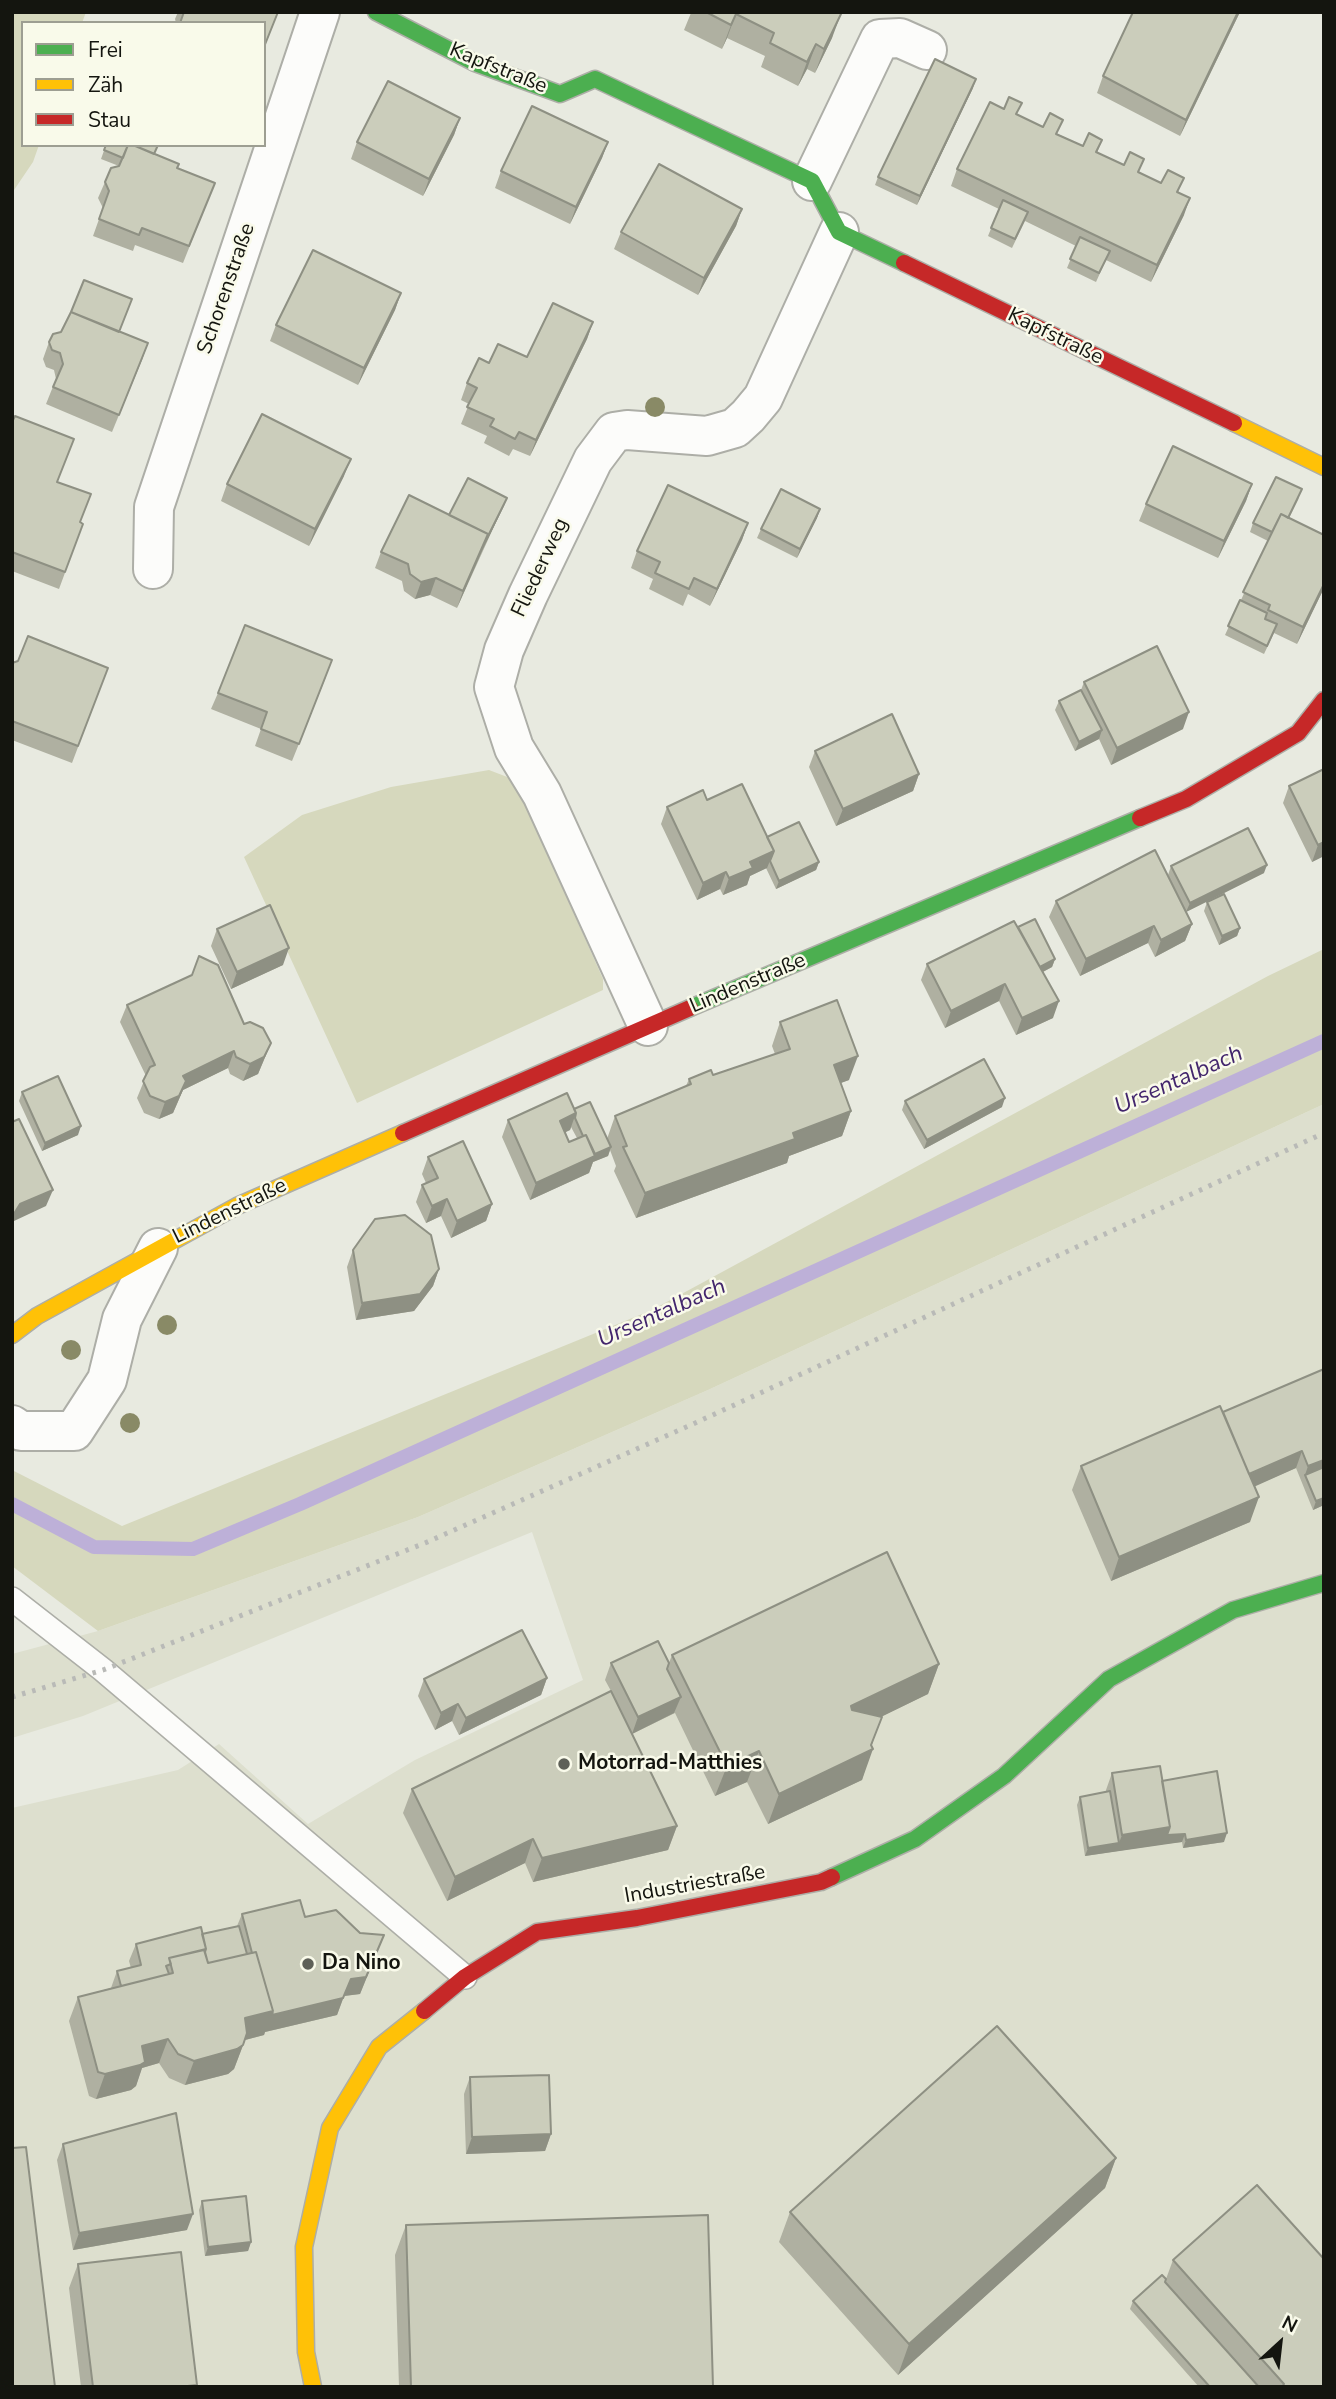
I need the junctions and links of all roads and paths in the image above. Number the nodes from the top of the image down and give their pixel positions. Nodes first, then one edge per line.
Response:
1 (320, 12) edge
2 (376, 12) edge
3 (927, 50) dead end
4 (812, 181) junction
5 (839, 232) junction
6 (1324, 467) edge
7 (153, 569) dead end
8 (1324, 700) edge
9 (648, 1026) junction
10 (158, 1248) junction
11 (12, 1335) edge
12 (12, 1425) edge
13 (1324, 1583) edge
14 (12, 1599) edge
15 (465, 1977) junction
16 (313, 2387) edge

1 - 7 street, Schorenstraße
2 - 4 street, Kapfstraße
3 - 4 street
4 - 5 street
5 - 6 street, Kapfstraße
5 - 9 street, Fliederweg
8 - 9 street, Lindenstraße
9 - 10 street, Lindenstraße
10 - 11 street, Lindenstraße
10 - 12 street, Lindenstraße
13 - 15 street, Industriestraße
14 - 15 lane
15 - 16 street, Industriestraße

